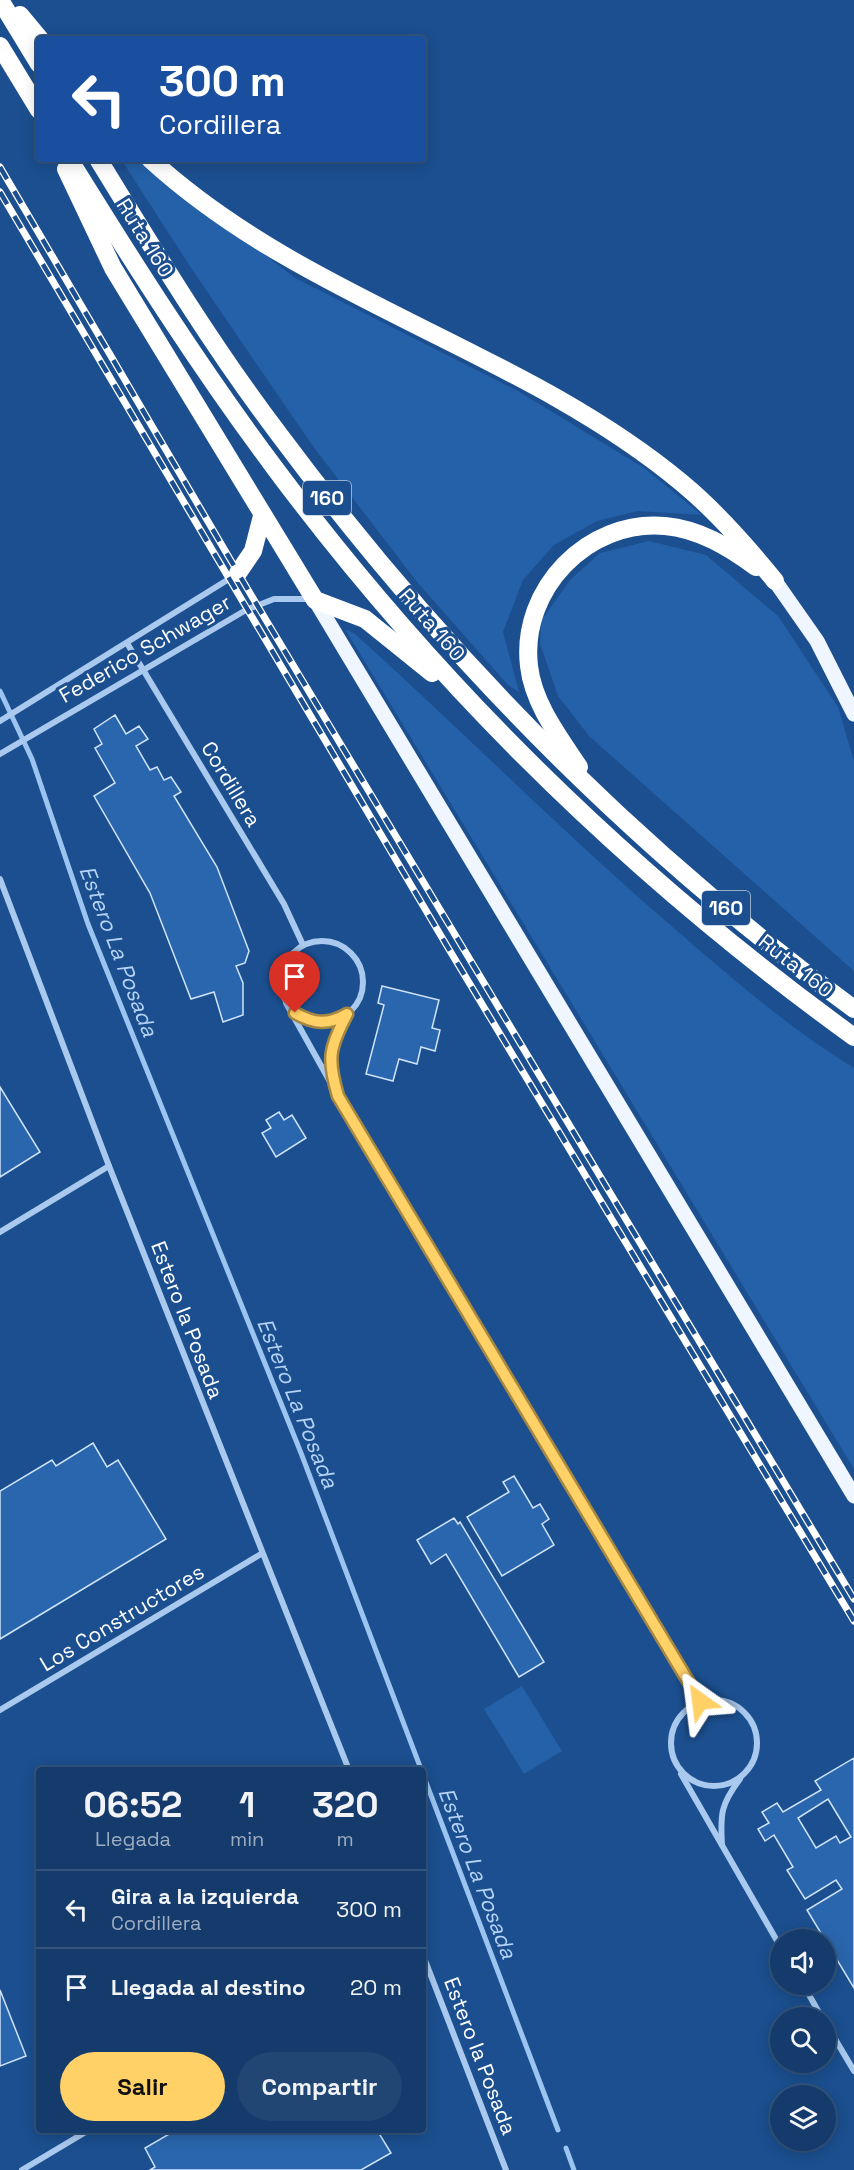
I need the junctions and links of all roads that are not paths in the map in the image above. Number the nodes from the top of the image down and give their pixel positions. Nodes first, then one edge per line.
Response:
1 (0, 0) edge
2 (8, 0) edge
3 (38, 36) edge
4 (0, 46) edge
5 (36, 59) edge
6 (36, 105) edge
7 (63, 162) edge
8 (71, 162) edge
9 (100, 162) edge
10 (153, 162) edge
11 (262, 516) junction
12 (238, 573) joint
13 (776, 580) junction
14 (315, 600) junction
15 (127, 643) junction
16 (143, 669) junction
17 (471, 702) junction
18 (854, 714) edge
19 (0, 720) edge
20 (1, 753) edge
21 (603, 800) junction
22 (0, 879) edge
23 (303, 945) junction
24 (286, 1003) junction
25 (854, 1009) edge
26 (347, 1014) junction
27 (854, 1037) edge
28 (338, 1096) junction
29 (109, 1166) junction
30 (0, 1232) edge
31 (854, 1496) edge
32 (261, 1554) junction
33 (700, 1701) junction
34 (0, 1710) edge
35 (676, 1766) junction
36 (348, 1767) edge
37 (741, 1777) junction
38 (722, 1848) junction
39 (770, 1929) edge
40 (426, 1963) edge
41 (836, 2041) edge
42 (854, 2071) edge
43 (84, 2133) edge
44 (22, 2170) edge
45 (506, 2170) edge

1 - 5 highway
2 - 3 highway
4 - 6 highway
7 - 11 highway
8 - 17 highway, Ruta 160 / 160
9 - 21 highway, Ruta 160 / 160
10 - 13 highway
11 - 12 highway
11 - 14 highway
12 - 15 street, Federico Schwager
13 - 18 main road
13 - 21 highway
14 - 16 street, Federico Schwager
14 - 17 highway
14 - 31 main road
15 - 16 street, Cordillera
15 - 19 street, Federico Schwager
16 - 20 street, Federico Schwager
16 - 23 street, Cordillera
17 - 27 highway, Ruta 160 / 160
21 - 25 highway, Ruta 160 / 160
22 - 29 street, Estero la Posada
23 - 24 street
23 - 26 street
24 - 26 street
24 - 28 street
26 - 28 street
28 - 33 street
29 - 30 street
29 - 32 street, Estero la Posada
32 - 34 street, Los Constructores
32 - 36 street, Estero la Posada
33 - 35 street
33 - 37 street
35 - 37 street
35 - 38 street
37 - 38 street
38 - 39 street
40 - 45 street, Estero la Posada
41 - 42 street
43 - 44 street

